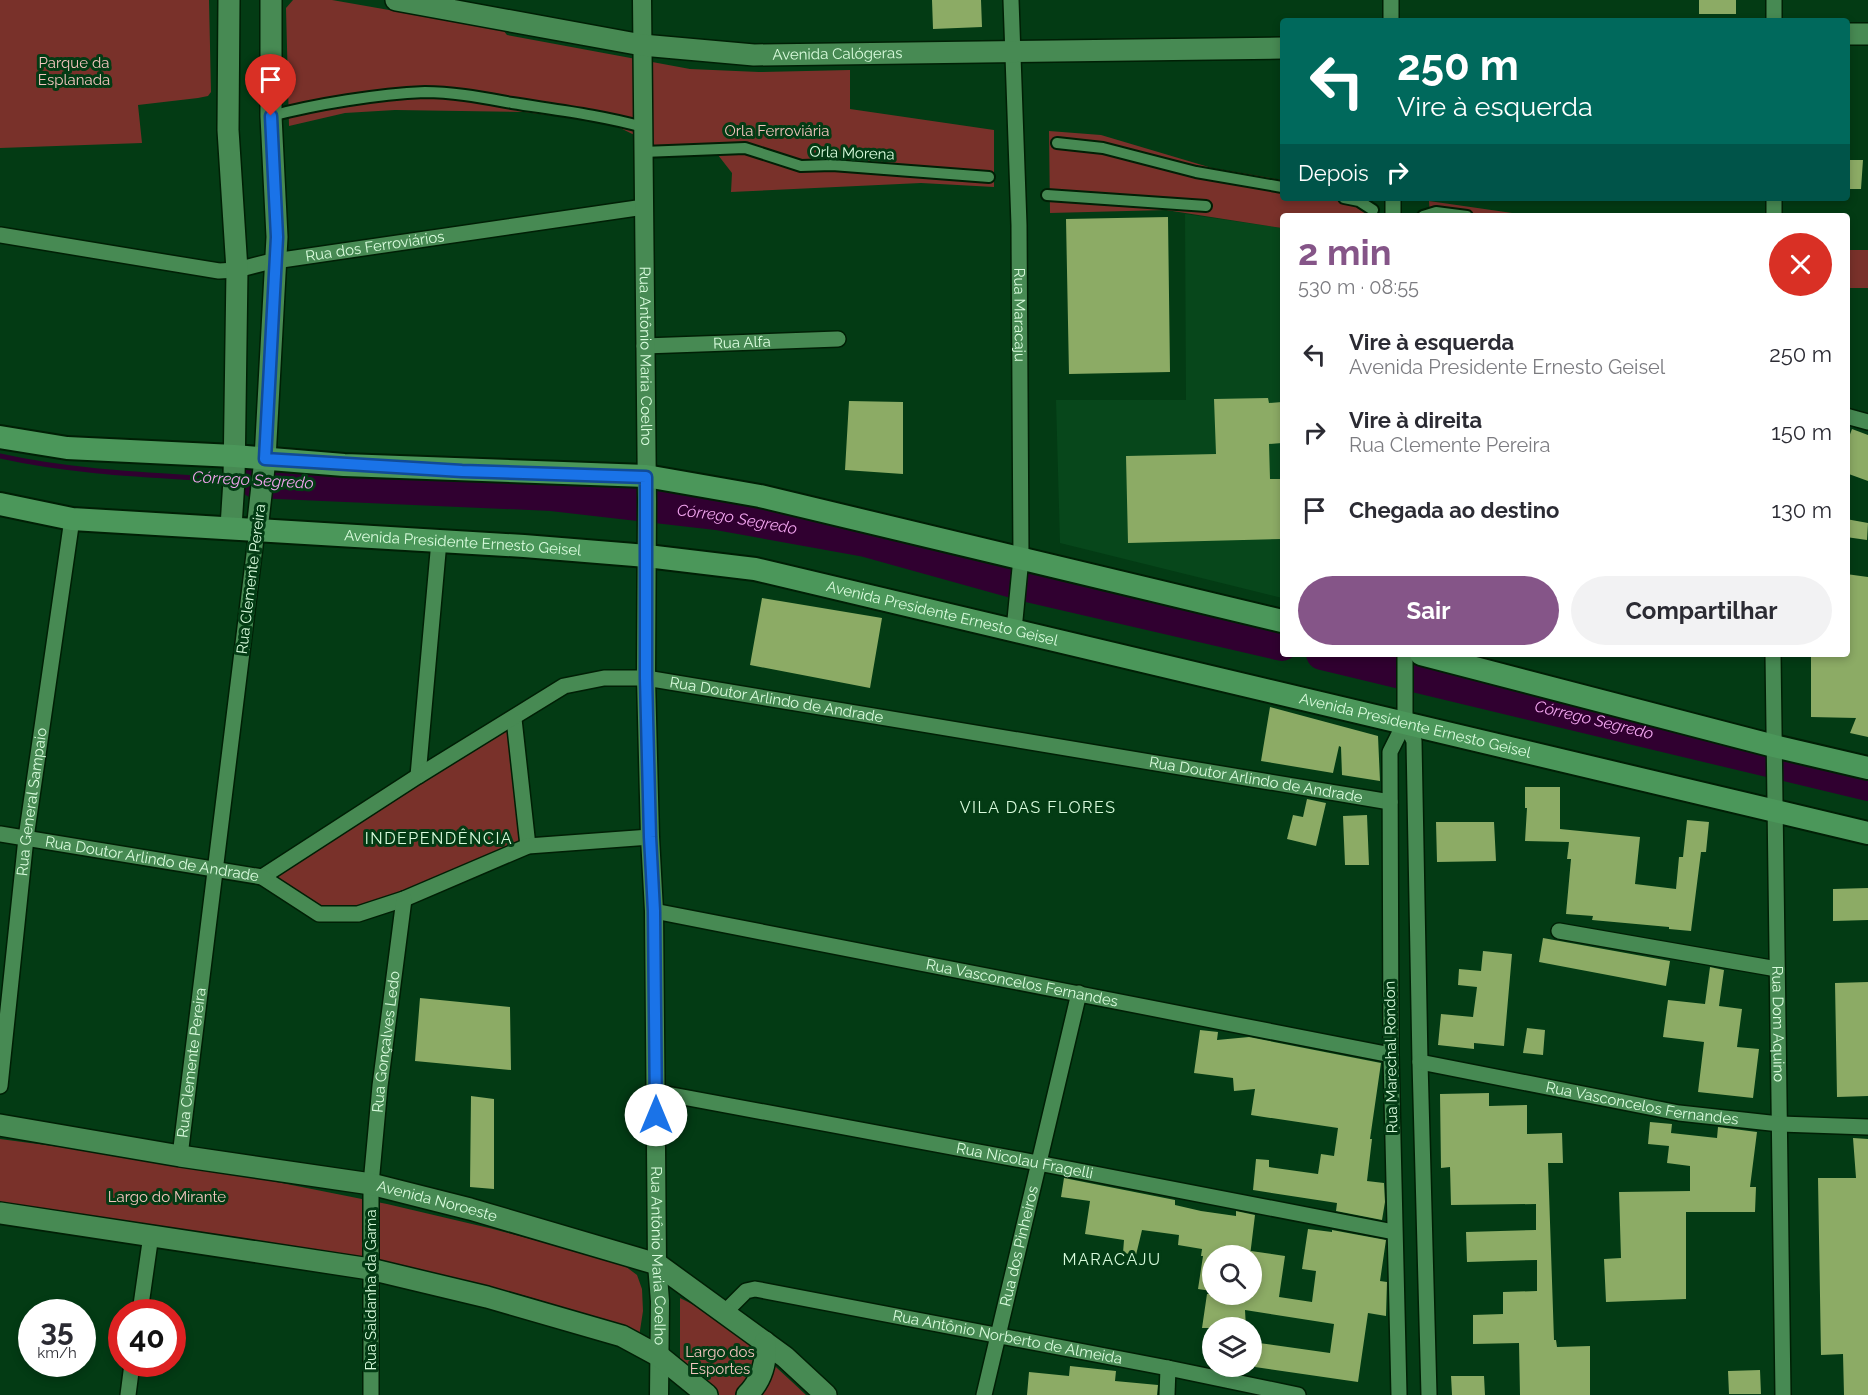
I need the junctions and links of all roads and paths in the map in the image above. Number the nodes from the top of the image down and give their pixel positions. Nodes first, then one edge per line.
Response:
1 (230, 0) edge
2 (271, 0) edge
3 (396, 0) edge
4 (642, 0) edge
5 (1011, 0) edge
6 (1391, 0) edge
7 (1774, 0) edge
8 (1391, 18) edge
9 (1774, 18) edge
10 (1850, 34) edge
11 (1868, 34) edge
12 (642, 45) junction
13 (1280, 48) edge
14 (1013, 50) junction
15 (271, 116) junction
16 (643, 127) junction
17 (1057, 143) dead end
18 (643, 152) junction
19 (989, 177) dead end
20 (1280, 187) edge
21 (1047, 195) dead end
22 (1359, 201) edge
23 (1206, 206) dead end
24 (644, 207) junction
25 (1373, 210) dead end
26 (0, 235) edge
27 (275, 261) junction
28 (237, 270) junction
29 (838, 339) dead end
30 (644, 346) junction
31 (0, 437) edge
32 (234, 456) junction
33 (265, 459) junction
34 (646, 477) junction
35 (0, 504) edge
36 (72, 519) junction
37 (231, 519) junction
38 (258, 522) junction
39 (439, 542) junction
40 (646, 547) junction
41 (1021, 565) junction
42 (1280, 621) edge
43 (1015, 622) junction
44 (1773, 657) edge
45 (1410, 658) edge
46 (646, 678) junction
47 (1406, 717) junction
48 (514, 719) junction
49 (1774, 751) junction
50 (1868, 768) edge
51 (418, 776) junction
52 (1390, 802) junction
53 (1774, 805) junction
54 (1868, 833) edge
55 (0, 834) edge
56 (650, 837) junction
57 (27, 838) junction
58 (528, 846) junction
59 (215, 871) junction
60 (262, 878) junction
61 (404, 899) junction
62 (654, 911) junction
63 (1559, 931) dead end
64 (1777, 969) junction
65 (1079, 993) junction
66 (1391, 1055) junction
67 (1420, 1062) junction
68 (0, 1086) edge
69 (656, 1092) junction
70 (1780, 1124) junction
71 (0, 1125) edge
72 (1868, 1127) edge
73 (180, 1156) junction
74 (1038, 1163) junction
75 (371, 1184) junction
76 (0, 1213) edge
77 (1394, 1232) junction
78 (151, 1235) junction
79 (657, 1264) junction
80 (370, 1269) junction
81 (142, 1299) edge
82 (725, 1312) junction
83 (997, 1335) junction
84 (765, 1342) junction
85 (659, 1356) junction
86 (1168, 1368) junction
87 (130, 1377) edge
88 (128, 1395) edge
89 (371, 1395) edge
90 (659, 1395) edge
91 (707, 1395) edge
92 (747, 1395) edge
93 (826, 1395) edge
94 (984, 1395) edge
95 (1167, 1395) edge
96 (1298, 1395) edge
97 (1399, 1395) edge
98 (1429, 1395) edge
99 (1783, 1395) edge

1 - 28 main road, Rua Clemente Pereira
2 - 15 main road, Rua Clemente Pereira
3 - 12 main road, Avenida Calógeras
4 - 12 street, Rua Antônio Maria Coelho
5 - 14 street, Rua Maracaju
6 - 8 street
7 - 9 street
10 - 11 main road
12 - 14 main road, Avenida Calógeras
12 - 16 street, Rua Antônio Maria Coelho
13 - 14 main road, Avenida Calógeras
14 - 41 street, Rua Maracaju
15 - 16 street
15 - 27 main road, Rua Clemente Pereira
16 - 18 street, Rua Antônio Maria Coelho
17 - 20 street
18 - 19 street, Orla Morena
18 - 24 street, Rua Antônio Maria Coelho
21 - 23 street
22 - 25 street
24 - 27 street, Rua dos Ferroviários
24 - 30 street, Rua Antônio Maria Coelho
26 - 28 street, Rua dos Ferroviários
27 - 28 street, Rua dos Ferroviários
27 - 33 main road, Rua Clemente Pereira
28 - 32 main road, Rua Clemente Pereira
29 - 30 street, Rua Alfa
30 - 34 street, Rua Antônio Maria Coelho
31 - 32 main road
32 - 33 main road
32 - 37 main road, Rua Clemente Pereira
33 - 34 main road
33 - 38 main road, Rua Clemente Pereira
34 - 40 street, Rua Antônio Maria Coelho
34 - 41 main road
35 - 36 main road, Avenida Presidente Ernesto Geisel
36 - 37 main road, Avenida Presidente Ernesto Geisel
36 - 57 street, Rua General Sampaio
37 - 38 main road, Avenida Presidente Ernesto Geisel
38 - 39 main road, Avenida Presidente Ernesto Geisel
38 - 59 street, Rua Clemente Pereira
39 - 40 main road, Avenida Presidente Ernesto Geisel
39 - 51 street
40 - 43 main road, Avenida Presidente Ernesto Geisel
40 - 46 street, Rua Antônio Maria Coelho
41 - 42 main road
41 - 43 street, Rua Maracaju
43 - 47 main road, Avenida Presidente Ernesto Geisel
44 - 49 street, Rua Dom Aquino
45 - 47 street, Rua Marechal Rondon
45 - 49 main road
46 - 48 street, Rua Doutor Arlindo de Andrade
46 - 52 street, Rua Doutor Arlindo de Andrade
46 - 56 street, Rua Antônio Maria Coelho
47 - 52 street, Rua Marechal Rondon
47 - 53 main road, Avenida Presidente Ernesto Geisel
47 - 67 street, Rua Marechal Rondon
48 - 51 street, Rua Doutor Arlindo de Andrade
48 - 58 street
49 - 50 main road
49 - 53 street, Rua Dom Aquino
51 - 60 street, Rua Doutor Arlindo de Andrade
52 - 66 street, Rua Marechal Rondon
53 - 54 main road, Avenida Presidente Ernesto Geisel
53 - 64 street, Rua Dom Aquino
55 - 57 street, Rua Doutor Arlindo de Andrade
56 - 58 street
56 - 62 street, Rua Antônio Maria Coelho
57 - 59 street, Rua Doutor Arlindo de Andrade
57 - 68 street, Rua General Sampaio
58 - 61 street
59 - 60 street, Rua Doutor Arlindo de Andrade
59 - 73 street, Rua Clemente Pereira
60 - 61 street
61 - 75 street, Rua Gonçalves Ledo
62 - 65 street, Rua Vasconcelos Fernandes
62 - 69 street, Rua Antônio Maria Coelho
63 - 64 street
64 - 70 street, Rua Dom Aquino
65 - 66 street, Rua Vasconcelos Fernandes
65 - 74 street, Rua dos Pinheiros
66 - 77 street, Rua Marechal Rondon
67 - 70 street, Rua Vasconcelos Fernandes
67 - 98 street, Rua Marechal Rondon
69 - 74 street, Rua Nicolau Fragelli
69 - 79 street, Rua Antônio Maria Coelho
70 - 72 street, Rua Vasconcelos Fernandes
70 - 99 street, Rua Dom Aquino
71 - 73 main road, Avenida Noroeste
73 - 75 main road, Avenida Noroeste
74 - 77 street, Rua Nicolau Fragelli
74 - 83 street, Rua dos Pinheiros
75 - 79 main road, Avenida Noroeste
75 - 80 street, Rua Saldanha da Gama
76 - 78 main road
77 - 97 street, Rua Marechal Rondon
78 - 80 main road
78 - 81 street
79 - 82 main road, Avenida Noroeste
79 - 85 street, Rua Antônio Maria Coelho
80 - 85 main road
80 - 89 street, Rua Saldanha da Gama
82 - 83 street, Rua Antônio Norberto de Almeida
82 - 84 main road, Avenida Noroeste
83 - 86 street, Rua Antônio Norberto de Almeida
83 - 94 street, Rua dos Pinheiros
84 - 92 main road
84 - 93 main road, Avenida Noroeste
85 - 90 street, Rua Antônio Maria Coelho
85 - 91 main road
86 - 95 street
86 - 96 street, Rua Antônio Norberto de Almeida
87 - 88 street

